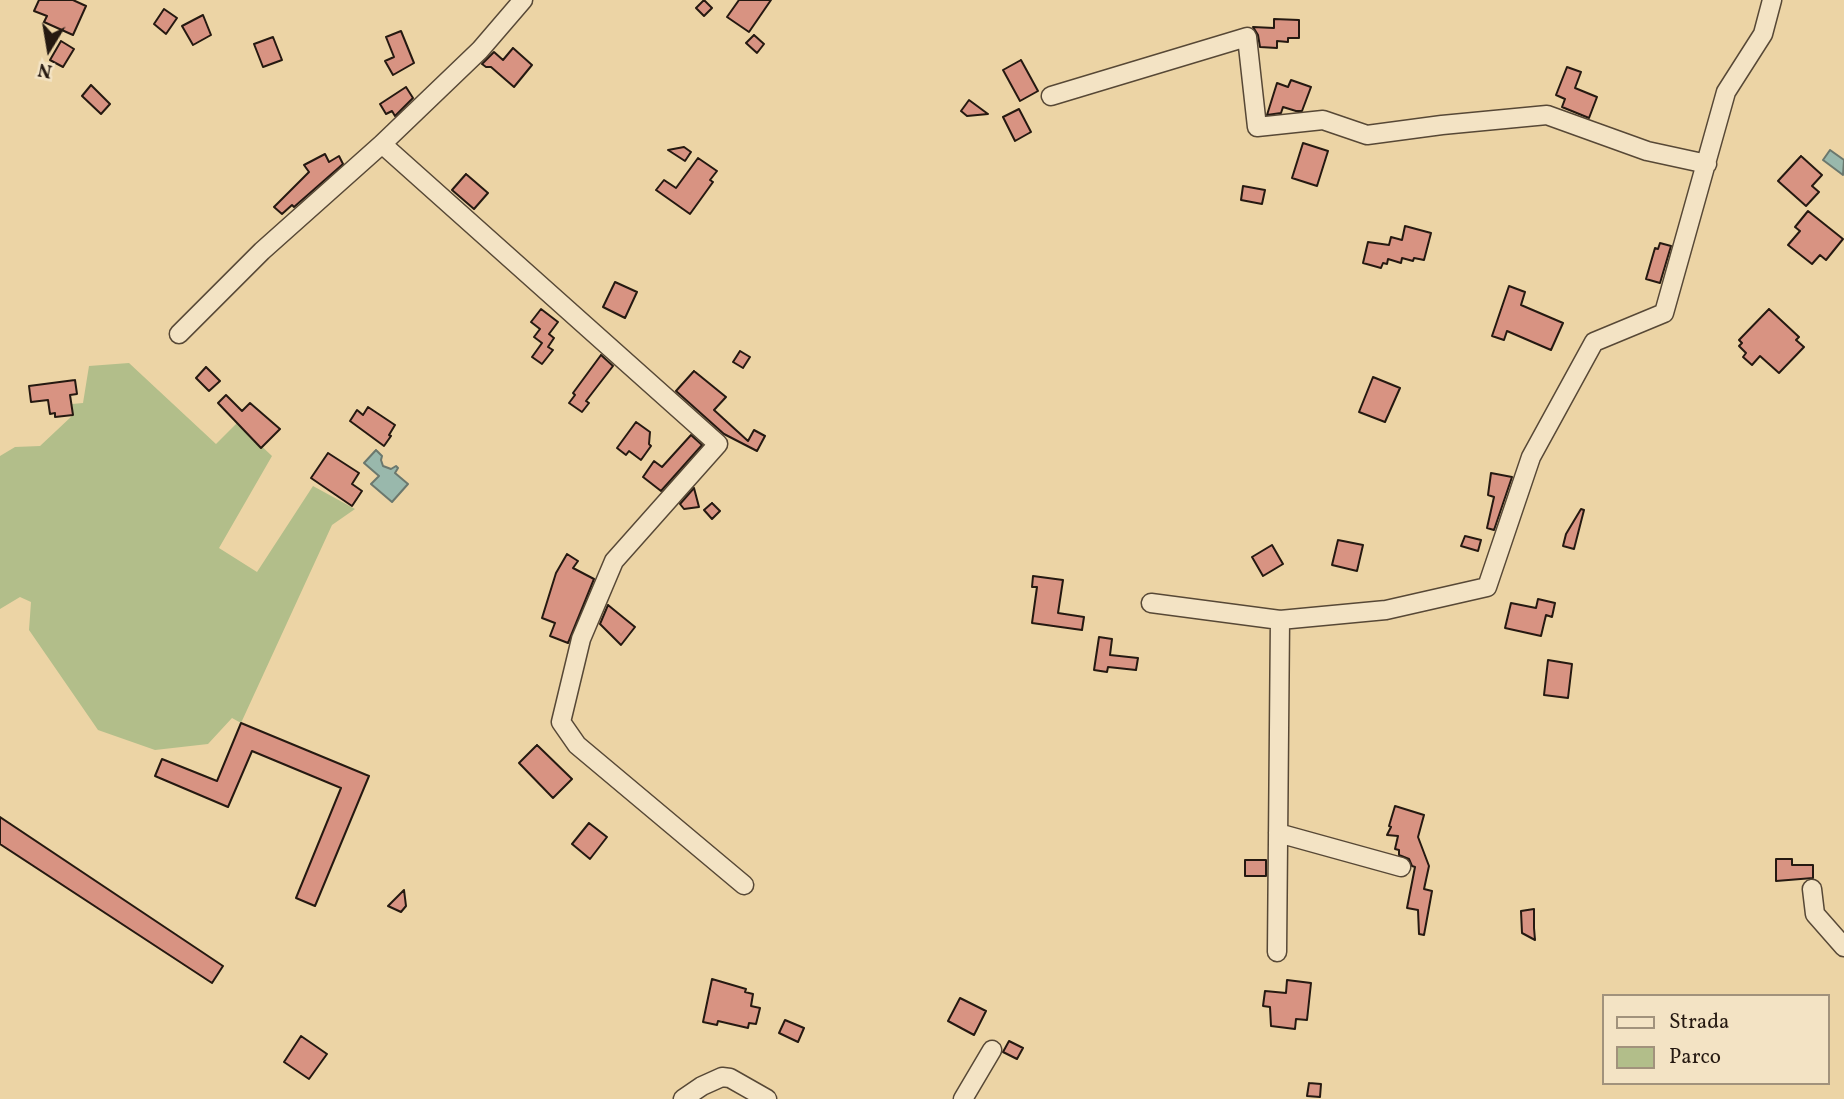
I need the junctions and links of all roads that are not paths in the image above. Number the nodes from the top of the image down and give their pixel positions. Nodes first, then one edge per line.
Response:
1 (523, 0) edge
2 (1772, 0) edge
3 (1051, 96) dead end
4 (382, 144) junction
5 (1707, 164) junction
6 (178, 334) dead end
7 (1151, 603) dead end
8 (1280, 620) junction
9 (1278, 833) junction
10 (1401, 867) dead end
11 (744, 885) dead end
12 (1812, 889) dead end
13 (1844, 947) edge
14 (1277, 952) dead end
15 (992, 1050) dead end
16 (683, 1099) edge
17 (767, 1099) edge
18 (963, 1099) edge

1 - 4 street
2 - 5 street
3 - 5 street
4 - 6 street
4 - 11 street
5 - 8 street
7 - 8 street
8 - 9 street
9 - 10 street
9 - 14 street
12 - 13 street
15 - 18 street
16 - 17 street

